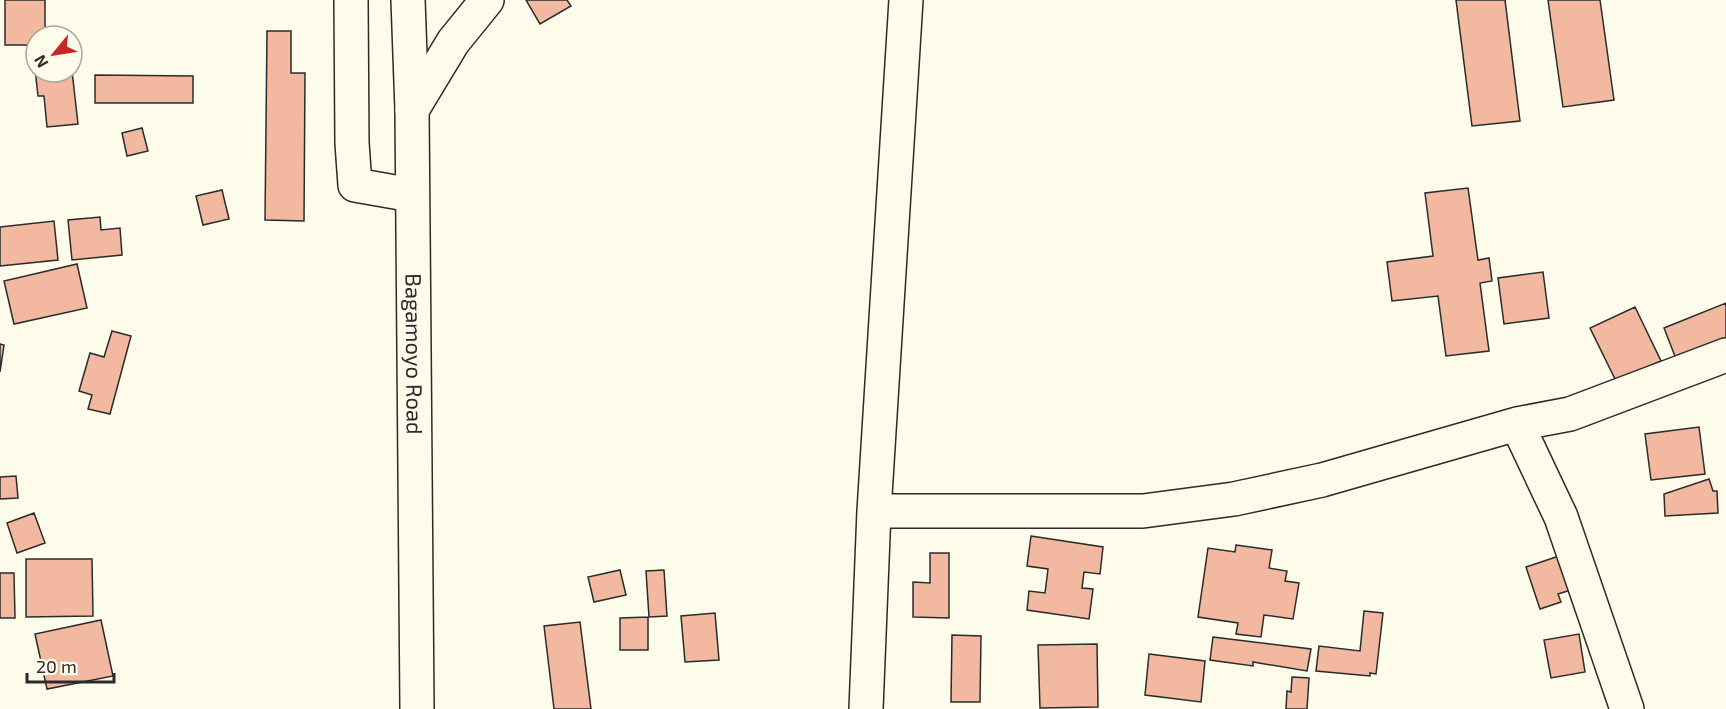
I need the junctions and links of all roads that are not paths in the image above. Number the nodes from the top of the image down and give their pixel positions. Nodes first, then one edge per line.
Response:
1 (351, 0) edge
2 (408, 0) edge
3 (487, 0) edge
4 (906, 0) edge
5 (412, 110) junction
6 (412, 195) junction
7 (1726, 355) edge
8 (1517, 424) junction
9 (874, 511) junction
10 (417, 709) edge
11 (866, 709) edge
12 (1627, 709) edge

1 - 6 main road
2 - 5 main road, Bagamoyo Road
3 - 5 main road
4 - 9 main road
5 - 6 main road, Bagamoyo Road
6 - 10 main road, Bagamoyo Road
7 - 8 main road
8 - 9 main road
8 - 12 main road
9 - 11 main road

